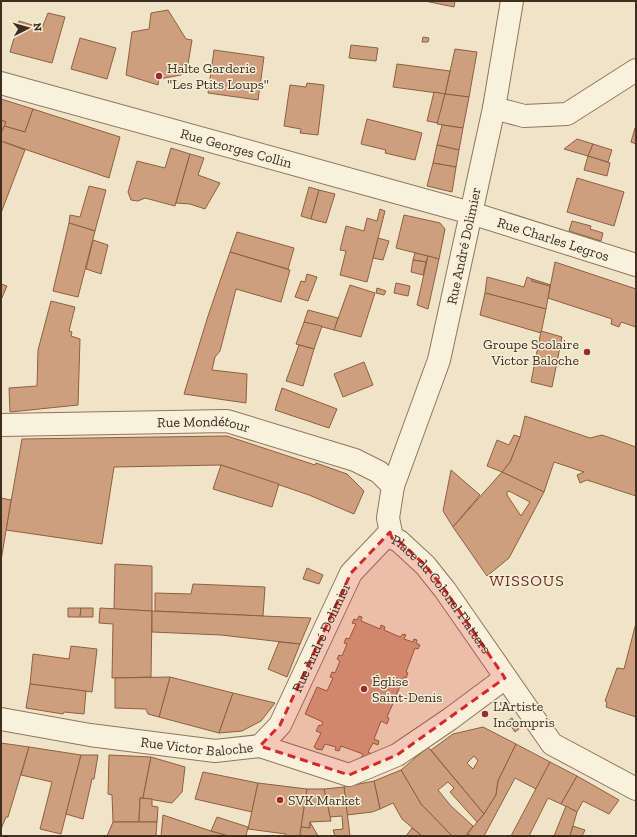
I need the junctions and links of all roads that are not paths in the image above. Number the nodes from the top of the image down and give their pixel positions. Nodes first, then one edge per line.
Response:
1 (512, 1) edge
2 (636, 70) edge
3 (1, 83) edge
4 (494, 108) junction
5 (471, 212) junction
6 (636, 265) edge
7 (1, 425) edge
8 (393, 486) junction
9 (390, 532) junction
10 (505, 678) junction
11 (1, 719) edge
12 (260, 746) junction
13 (636, 789) edge

1 - 4 street, Rue André Dolimier
2 - 4 street
3 - 5 street, Rue Georges Collin
4 - 5 street, Rue André Dolimier
5 - 6 street, Rue Charles Legros
5 - 8 street, Rue André Dolimier
7 - 8 street, Rue Mondétour
8 - 9 street, Place du Colonel Flatters
9 - 10 street, Place du Colonel Flatters
9 - 12 street, Rue André Dolimier
10 - 12 street, Rue Victor Baloche
10 - 13 street, Place du Colonel Flatters
11 - 12 street, Rue Victor Baloche

